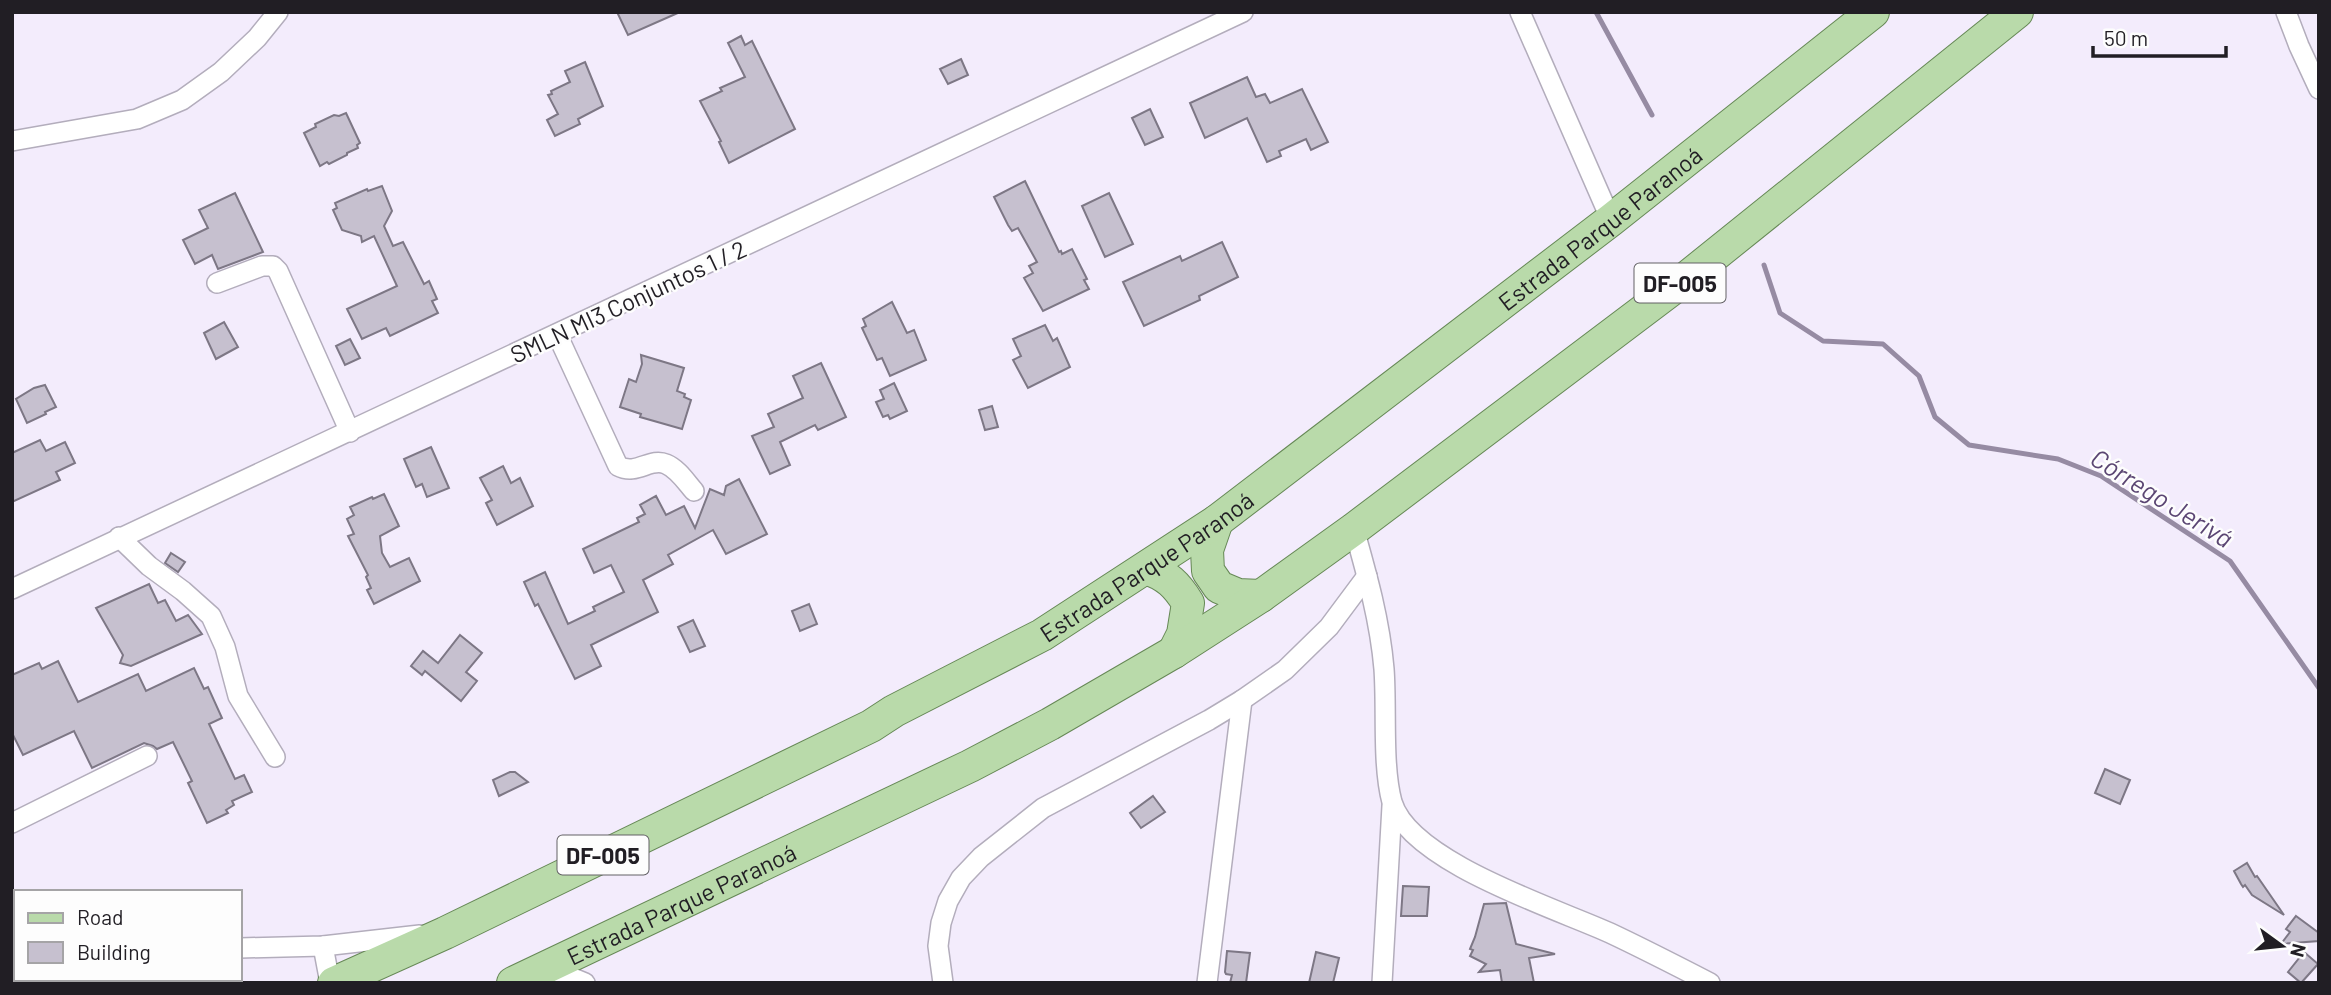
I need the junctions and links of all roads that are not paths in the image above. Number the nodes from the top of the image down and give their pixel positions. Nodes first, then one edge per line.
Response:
1 (278, 12) edge
2 (1243, 12) edge
3 (1520, 12) edge
4 (1873, 12) edge
5 (2017, 12) edge
6 (2286, 12) edge
7 (2319, 89) edge
8 (12, 141) edge
9 (1611, 220) junction
10 (217, 283) dead end
11 (557, 334) junction
12 (350, 432) junction
13 (694, 491) dead end
14 (1217, 522) junction
15 (1354, 529) junction
16 (119, 537) junction
17 (1146, 568) junction
18 (1367, 576) junction
19 (12, 589) edge
20 (1261, 596) junction
21 (1174, 652) junction
22 (1242, 700) junction
23 (147, 756) dead end
24 (275, 757) dead end
25 (1392, 801) junction
26 (12, 823) edge
27 (445, 933) junction
28 (323, 946) junction
29 (242, 948) edge
30 (546, 967) junction
31 (332, 983) edge
32 (513, 983) edge
33 (585, 983) edge
34 (943, 983) edge
35 (1207, 983) edge
36 (1382, 983) edge
37 (1710, 983) edge

1 - 8 street
2 - 11 street, SMLN MI3 Conjuntos 1 / 2
3 - 9 street
4 - 9 main road, Estrada Parque Paranoá / DF-005
5 - 15 main road, Estrada Parque Paranoá / DF-005
6 - 7 street
9 - 14 main road, Estrada Parque Paranoá / DF-005
10 - 12 street
11 - 12 street, SMLN MI3 Conjuntos 1 / 2
11 - 13 street
12 - 16 street, SMLN MI3 Conjuntos 1 / 2
14 - 17 main road, Estrada Parque Paranoá / DF-005
14 - 20 main road
15 - 18 street
15 - 20 main road, Estrada Parque Paranoá / DF-005
16 - 19 street, SMLN MI3 Conjuntos 1 / 2
16 - 24 street
17 - 21 main road
17 - 27 main road, Estrada Parque Paranoá / DF-005
18 - 22 street
18 - 25 street
20 - 21 main road, Estrada Parque Paranoá / DF-005
21 - 30 main road, Estrada Parque Paranoá / DF-005
22 - 34 street
22 - 35 street
23 - 26 street
25 - 36 street
25 - 37 street
27 - 28 street
27 - 31 main road, Estrada Parque Paranoá / DF-005
28 - 29 street
28 - 31 street
30 - 32 main road, Estrada Parque Paranoá / DF-005
30 - 33 street

